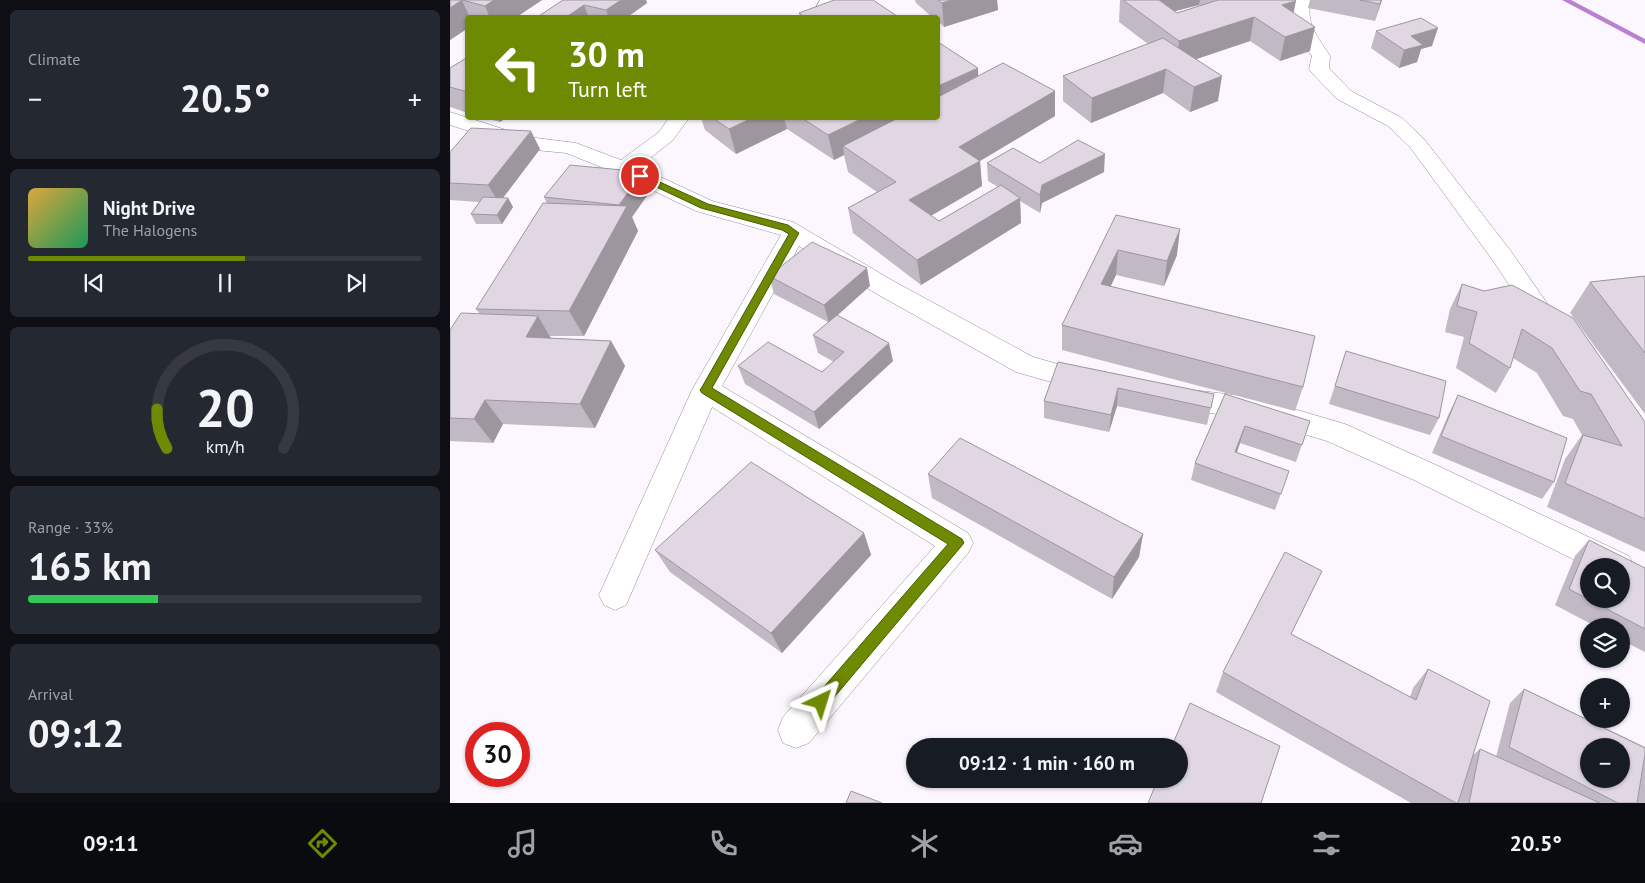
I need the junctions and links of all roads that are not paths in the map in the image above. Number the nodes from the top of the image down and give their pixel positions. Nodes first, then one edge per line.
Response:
1 (829, 0) edge
2 (1302, 0) edge
3 (821, 15) edge
4 (450, 118) edge
5 (678, 120) edge
6 (624, 168) junction
7 (794, 233) junction
8 (1563, 344) edge
9 (706, 390) junction
10 (1117, 391) edge
11 (1156, 396) edge
12 (1601, 558) edge
13 (1630, 572) edge
14 (1645, 579) edge
15 (615, 595) dead end
16 (796, 730) dead end

1 - 3 street
2 - 8 street
4 - 6 street
5 - 6 street
6 - 7 street
7 - 9 street
7 - 10 street
9 - 15 street
9 - 16 street
11 - 12 street
13 - 14 street

